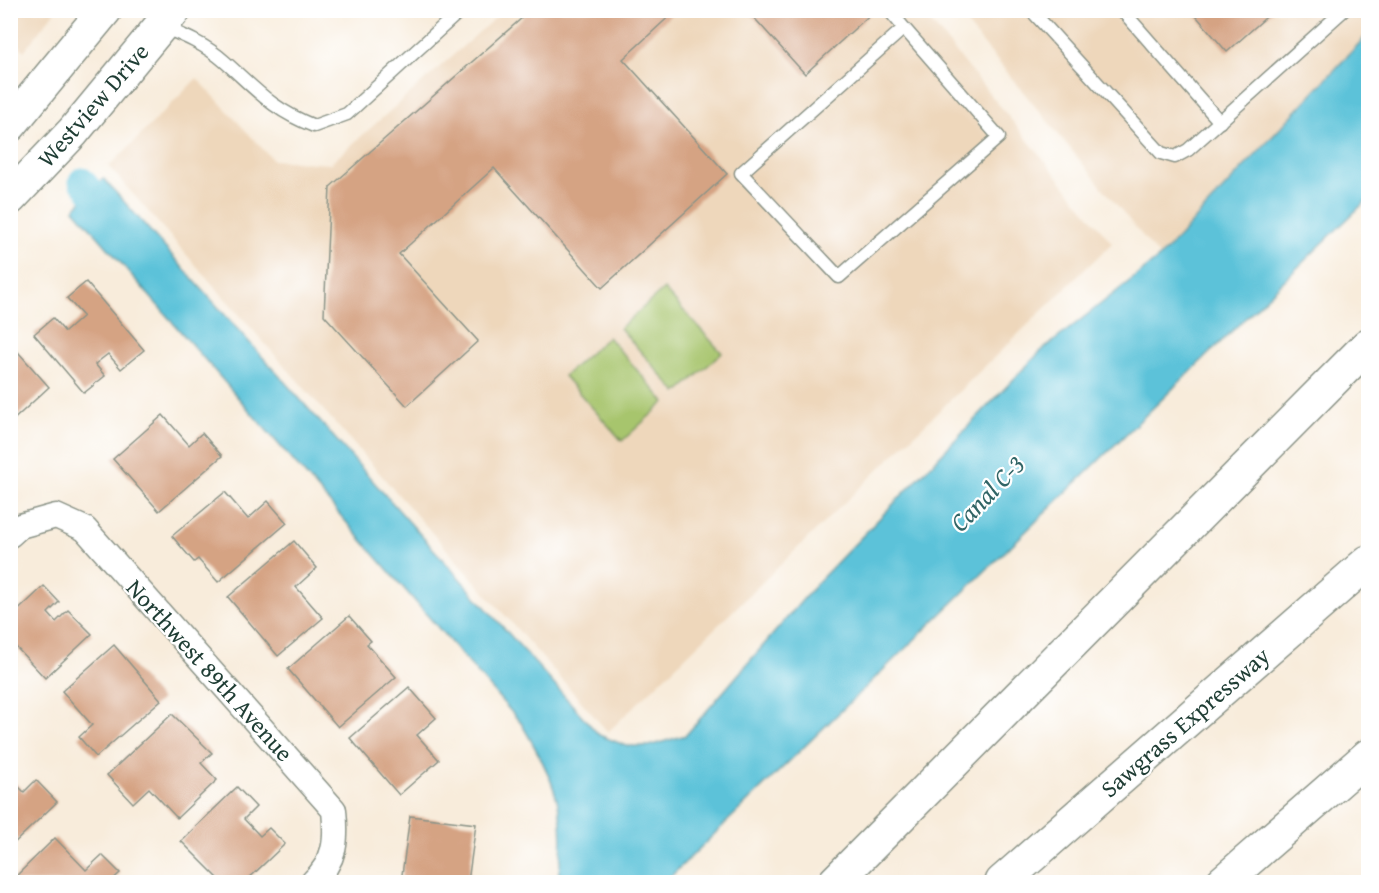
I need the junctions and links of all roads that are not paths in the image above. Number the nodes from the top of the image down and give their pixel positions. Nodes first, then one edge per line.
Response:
1 (105, 10) edge
2 (461, 10) edge
3 (889, 10) edge
4 (1031, 10) edge
5 (1122, 10) edge
6 (1344, 10) edge
7 (168, 18) edge
8 (904, 28) junction
9 (1220, 122) junction
10 (10, 125) edge
11 (10, 198) edge
12 (1368, 345) edge
13 (10, 535) edge
14 (1368, 562) edge
15 (1368, 756) edge
16 (314, 882) edge
17 (835, 882) edge
18 (1002, 882) edge
19 (1223, 882) edge

1 - 10 main road, Westview Drive
2 - 7 lane
3 - 8 lane
4 - 9 lane
5 - 9 lane
6 - 9 lane
7 - 11 main road, Westview Drive
8 - 8 lane
12 - 17 main road
13 - 16 street, Northwest 89th Avenue
14 - 18 main road, Sawgrass Expressway
15 - 19 main road

